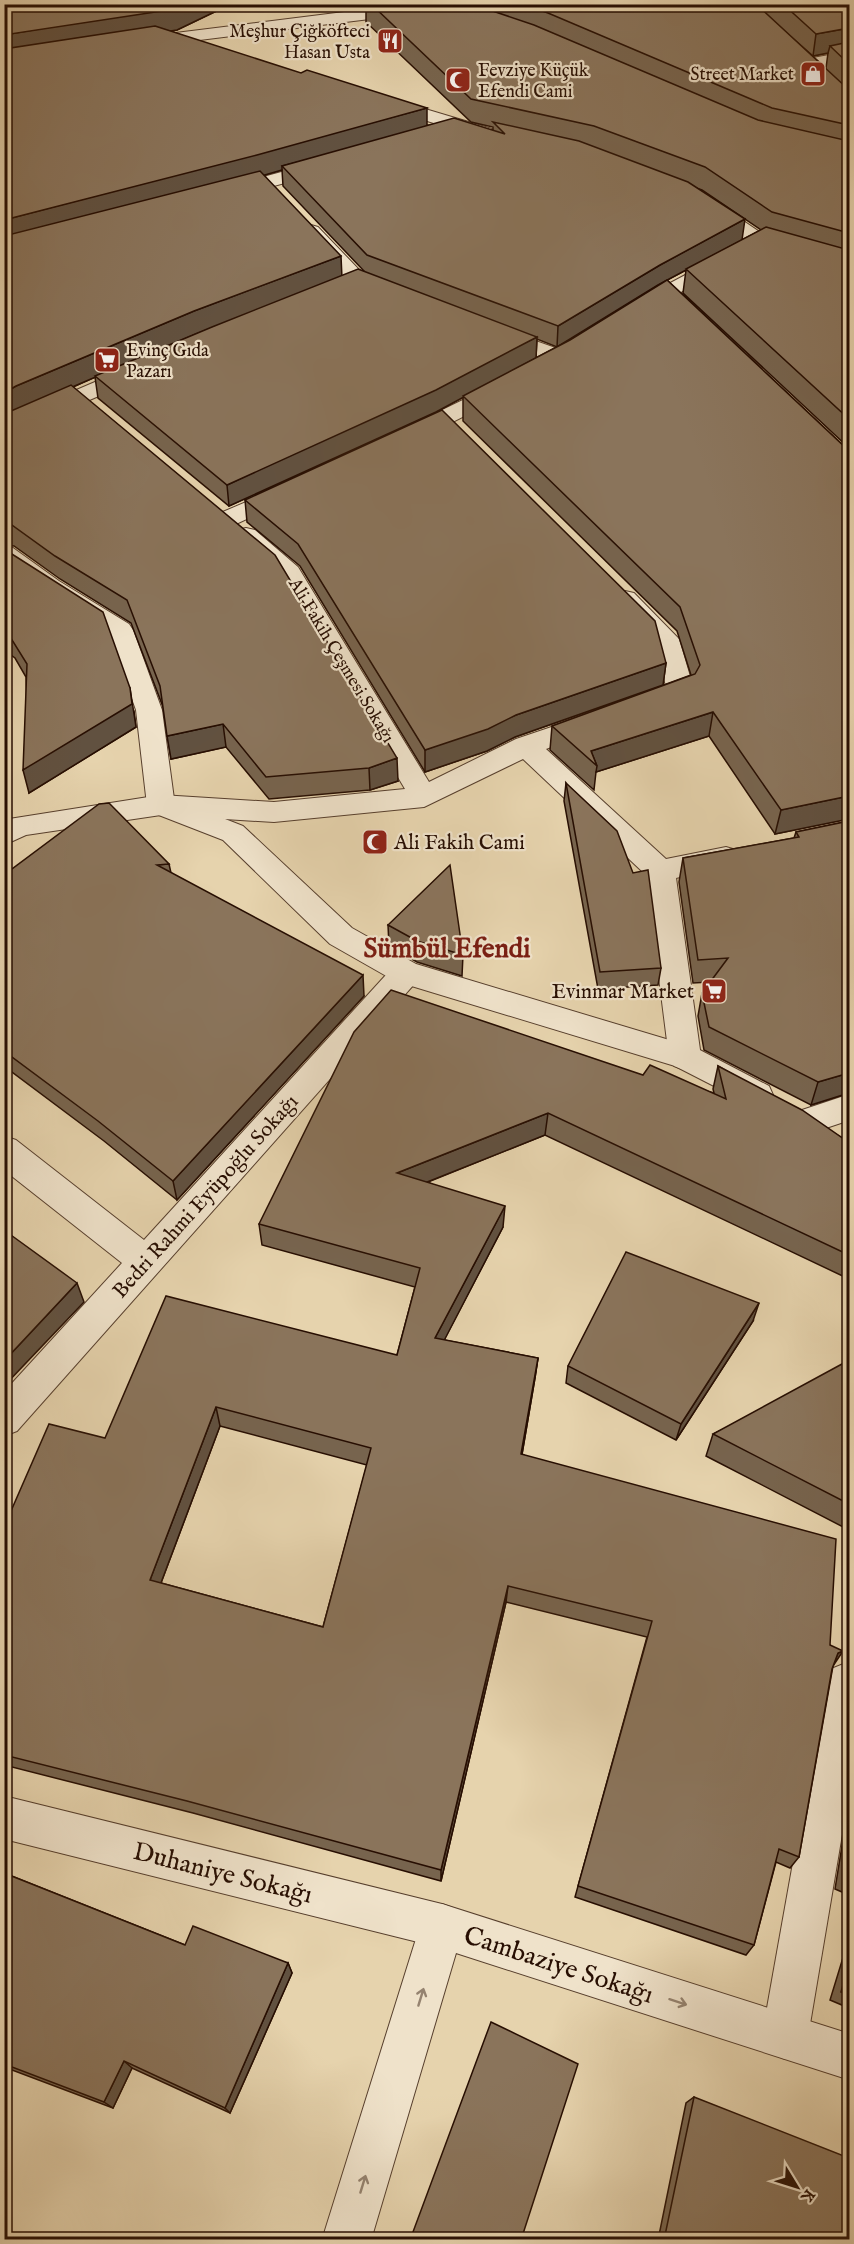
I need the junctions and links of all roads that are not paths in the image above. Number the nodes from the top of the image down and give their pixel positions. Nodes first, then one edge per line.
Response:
1 (405, 4) edge
2 (173, 38) junction
3 (128, 43) edge
4 (791, 49) edge
5 (223, 51) edge
6 (849, 56) edge
7 (808, 64) junction
8 (825, 80) edge
9 (364, 95) edge
10 (462, 128) junction
11 (428, 137) edge
12 (506, 138) edge
13 (347, 160) edge
14 (266, 183) junction
15 (694, 196) edge
16 (209, 198) edge
17 (281, 199) edge
18 (297, 216) edge
19 (760, 241) junction
20 (849, 267) edge
21 (359, 281) junction
22 (337, 290) edge
23 (666, 291) junction
24 (404, 298) edge
25 (683, 307) edge
26 (617, 321) edge
27 (470, 323) edge
28 (579, 345) edge
29 (559, 357) junction
30 (153, 364) edge
31 (538, 368) edge
32 (518, 379) edge
33 (4, 430) edge
34 (390, 444) edge
35 (303, 484) edge
36 (4, 553) edge
37 (609, 582) edge
38 (526, 746) junction
39 (424, 798) junction
40 (161, 806) junction
41 (4, 836) edge
42 (749, 852) edge
43 (660, 871) junction
44 (406, 973) junction
45 (685, 1058) junction
46 (849, 1107) edge
47 (4, 1150) edge
48 (146, 1262) junction
49 (4, 1419) edge
50 (846, 1684) dead end
51 (4, 1817) edge
52 (442, 1926) junction
53 (785, 2036) junction
54 (849, 2057) edge
55 (346, 2240) edge

1 - 2 street
2 - 3 street
2 - 5 street
4 - 7 street
6 - 7 street
7 - 8 street
9 - 10 street
10 - 11 street
10 - 12 street
13 - 14 street
14 - 16 street
14 - 17 street
15 - 19 street
18 - 21 street
19 - 20 street
19 - 23 street
21 - 22 street
21 - 24 street
23 - 25 street
23 - 26 street
27 - 29 street
28 - 29 street
29 - 31 street
30 - 33 street
32 - 34 street
35 - 39 street, Ali Fakih Çeşmesi Sokağı
36 - 40 street
37 - 38 street
38 - 39 street
38 - 43 street
39 - 40 street
40 - 41 street
40 - 44 street
42 - 43 street
43 - 45 street
44 - 45 street
44 - 48 street, Bedri Rahmi Eyüpoğlu Sokağı
45 - 46 street
47 - 48 street
48 - 49 street, Bedri Rahmi Eyüpoğlu Sokağı
50 - 53 street
51 - 52 street, Duhaniye Sokağı
52 -> 53 street, Cambaziye Sokağı
55 -> 52 street, Cambaziye Sokağı
53 - 54 street, Cambaziye Sokağı

